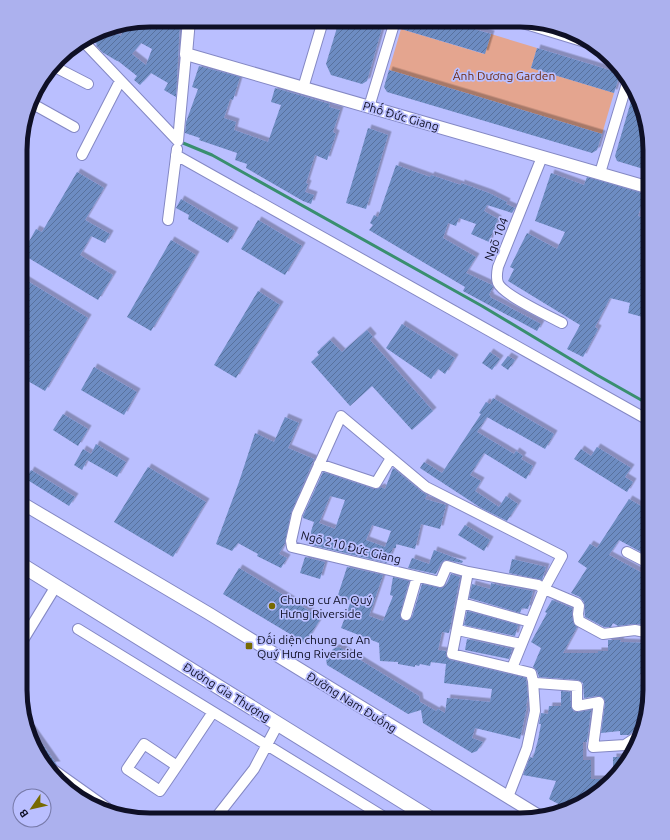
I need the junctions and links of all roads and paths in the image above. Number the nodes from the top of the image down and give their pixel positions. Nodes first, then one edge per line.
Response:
1 (188, 27) edge
2 (322, 27) edge
3 (393, 27) edge
4 (544, 29) edge
5 (569, 37) edge
6 (87, 45) edge
7 (186, 54) junction
8 (58, 69) edge
9 (120, 81) junction
10 (88, 84) dead end
11 (303, 88) junction
12 (626, 88) edge
13 (35, 105) edge
14 (369, 107) junction
15 (74, 127) dead end
16 (178, 141) junction
17 (82, 155) dead end
18 (176, 155) junction
19 (542, 157) junction
20 (600, 173) junction
21 (643, 186) edge
22 (168, 220) dead end
23 (562, 323) dead end
24 (643, 417) edge
25 (391, 458) junction
26 (319, 464) junction
27 (27, 506) edge
28 (627, 552) dead end
29 (643, 560) edge
30 (27, 568) edge
31 (468, 572) junction
32 (417, 577) junction
33 (56, 586) junction
34 (544, 588) junction
35 (462, 603) junction
36 (406, 616) dead end
37 (530, 622) junction
38 (78, 629) dead end
39 (458, 630) junction
40 (643, 632) edge
41 (27, 634) edge
42 (521, 644) junction
43 (512, 668) junction
44 (533, 681) junction
45 (213, 712) junction
46 (278, 724) junction
47 (631, 741) edge
48 (267, 745) junction
49 (177, 766) junction
50 (65, 778) edge
51 (508, 797) junction
52 (95, 799) edge
53 (533, 812) edge
54 (220, 813) edge
55 (378, 813) edge
56 (422, 813) edge

1 - 7 street
2 - 11 street
3 - 14 street
4 - 5 street
6 - 9 street
7 - 11 street, Phố Đức Giang
7 - 16 street
8 - 10 street
9 - 16 street
9 - 17 street
11 - 14 street, Phố Đức Giang
12 - 20 street
13 - 15 street
14 - 19 street, Phố Đức Giang
16 - 18 street
18 - 22 street
18 - 24 street
19 - 20 street, Phố Đức Giang
19 - 23 street, Ngõ 104
20 - 21 street, Phố Đức Giang
25 - 26 street
25 - 26 street, Ngõ 210 Đức Giang
25 - 34 street, Ngõ 210 Đức Giang
26 - 32 street, Ngõ 210 Đức Giang
27 - 51 street, Đường Nam Đuống
28 - 29 street
30 - 33 main road, Đường Gia Thượng
31 - 32 street, Ngõ 210 Đức Giang
31 - 34 street
31 - 35 street
32 - 36 street
33 - 41 street
33 - 46 main road, Đường Gia Thượng
34 - 37 street
34 - 40 street
35 - 37 street
35 - 39 street
37 - 42 street
38 - 45 street, Đường Gia Thượng
39 - 42 street
39 - 43 street
42 - 43 street
43 - 44 street
44 - 47 street
44 - 51 street
45 - 48 street, Đường Gia Thượng
45 - 49 street
46 - 48 street
46 - 56 main road, Đường Gia Thượng
48 - 54 street
48 - 55 street, Đường Gia Thượng
49 - 49 street
50 - 52 street
51 - 53 street, Đường Nam Đuống

